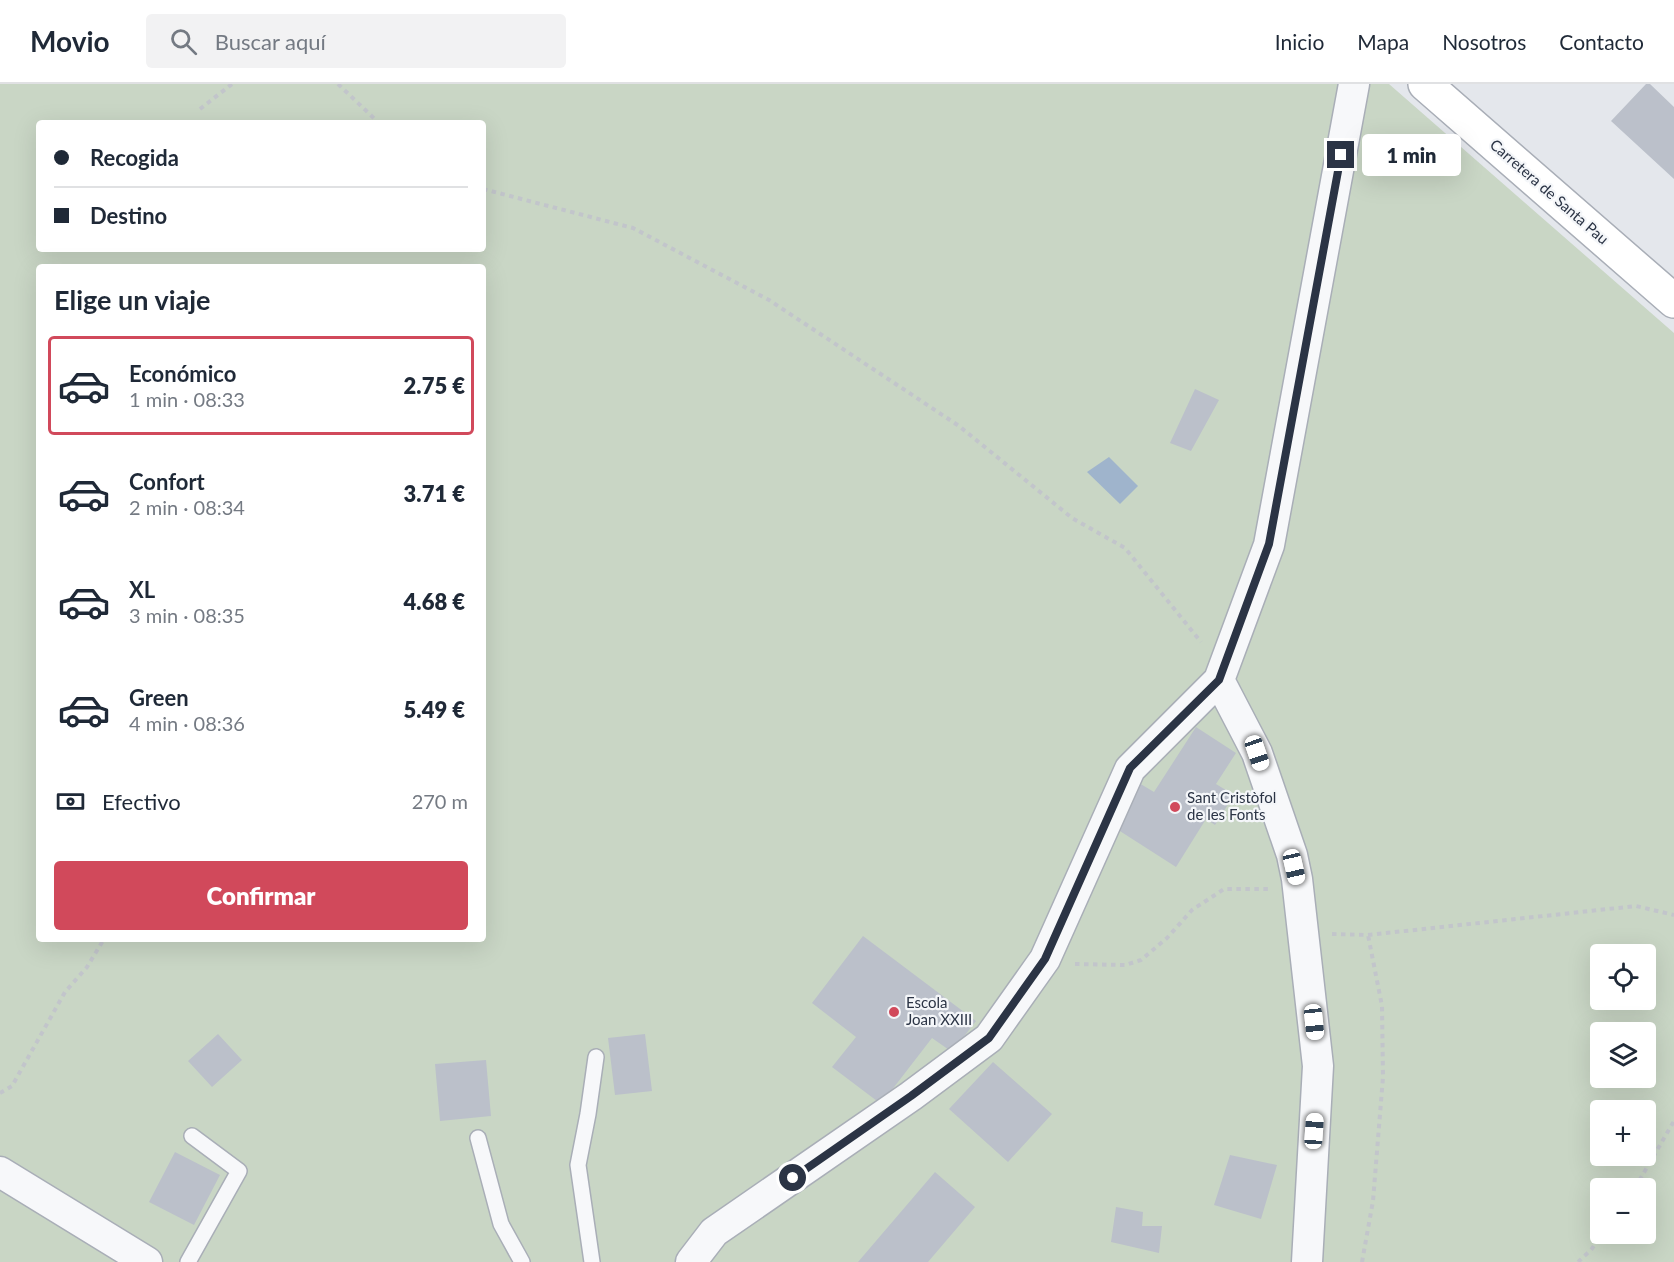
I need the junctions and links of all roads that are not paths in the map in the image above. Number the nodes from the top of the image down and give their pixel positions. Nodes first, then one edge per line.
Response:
1 (1354, 84) edge
2 (1425, 84) edge
3 (1674, 301) edge
4 (1219, 680) junction
5 (596, 1057) dead end
6 (192, 1136) dead end
7 (478, 1138) dead end
8 (0, 1172) edge
9 (147, 1262) edge
10 (188, 1262) edge
11 (522, 1262) edge
12 (592, 1262) edge
13 (691, 1262) edge
14 (1307, 1262) edge

1 - 4 street
2 - 3 main road, Carretera de Santa Pau
4 - 13 street
4 - 14 street
5 - 12 lane
6 - 10 lane
7 - 11 lane
8 - 9 street

